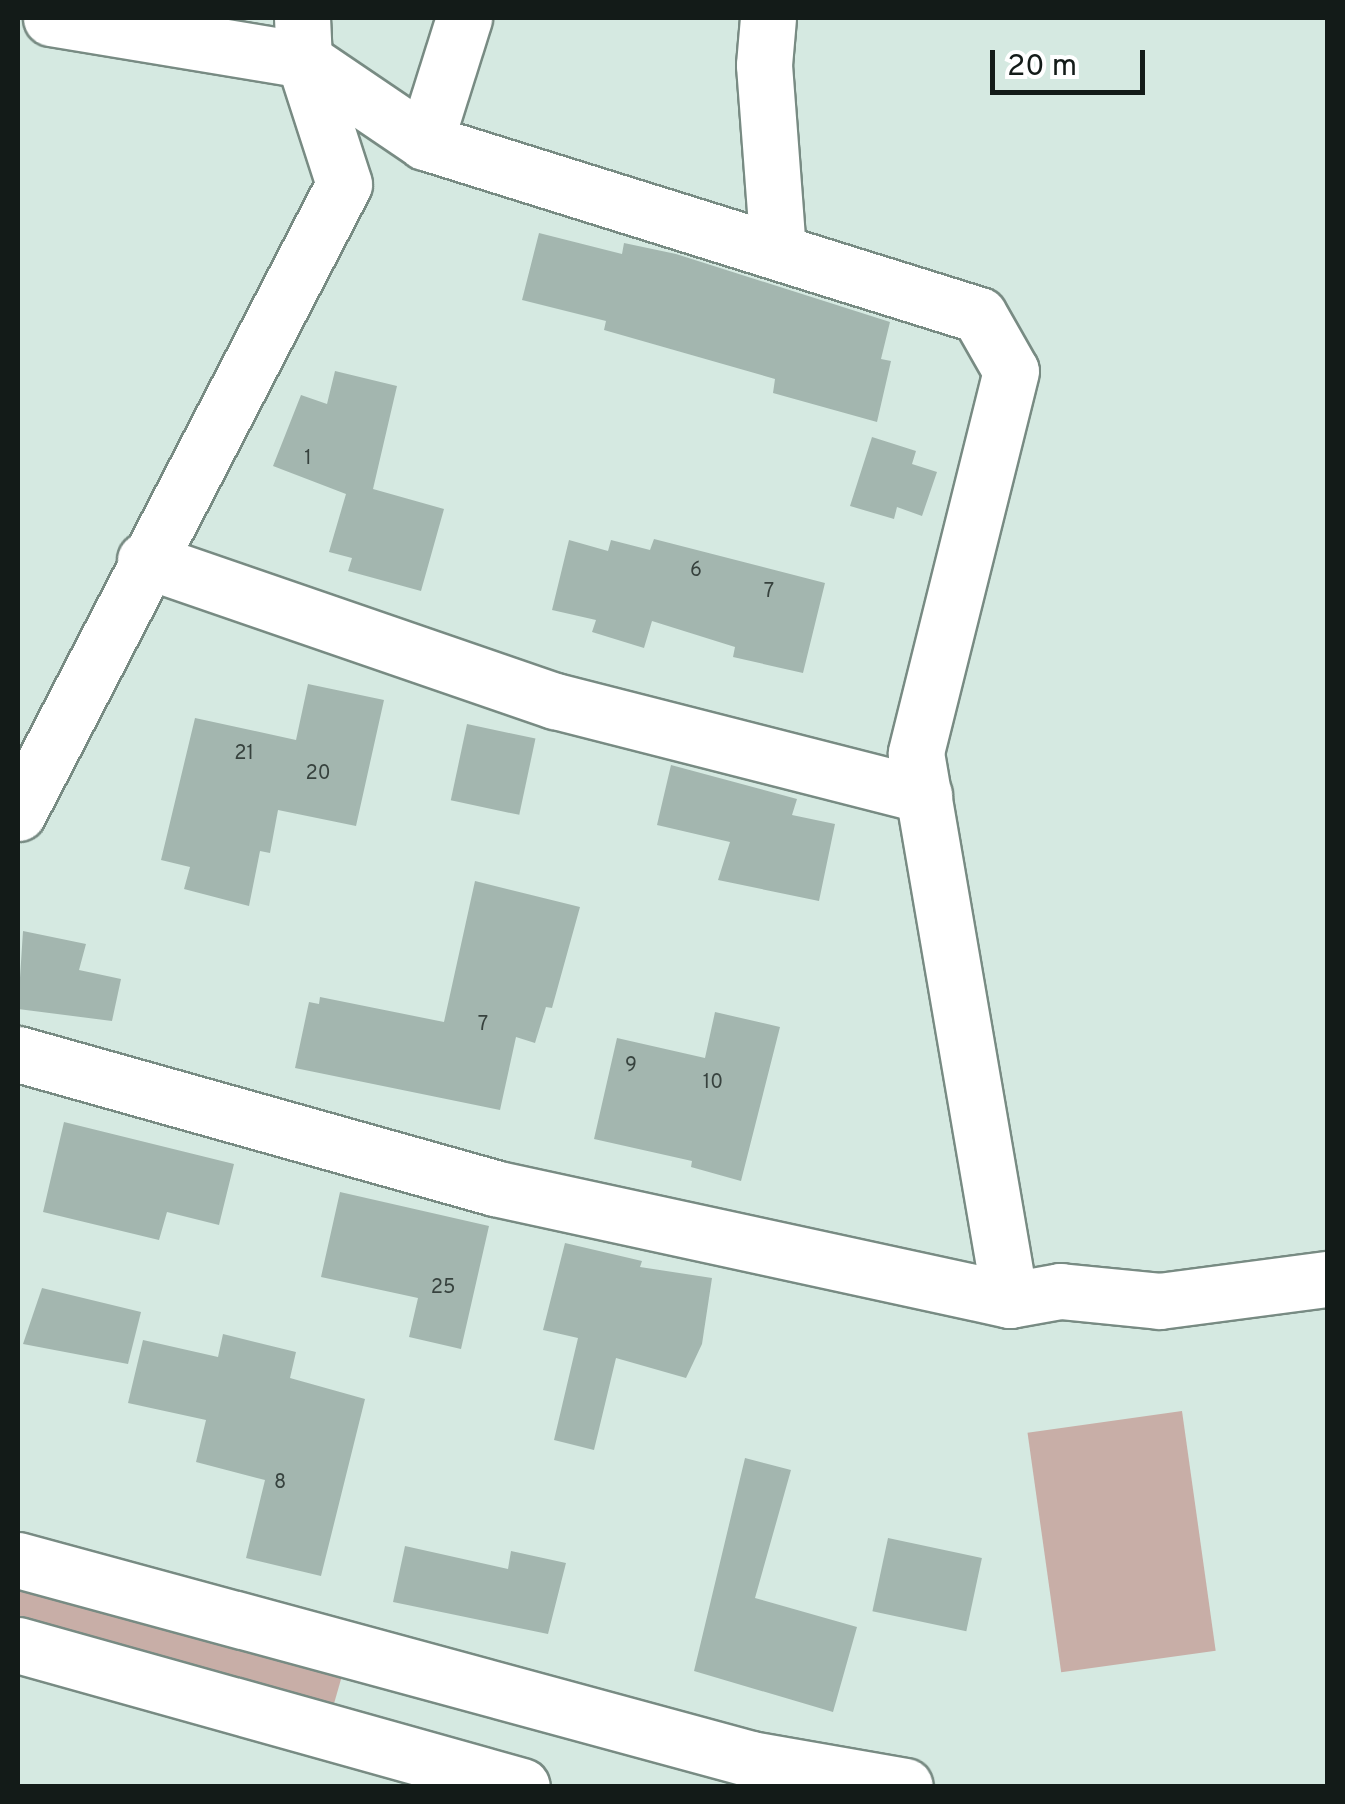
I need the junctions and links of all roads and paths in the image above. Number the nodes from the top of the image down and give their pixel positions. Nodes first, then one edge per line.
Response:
1 (51, 18) edge
2 (464, 18) edge
3 (768, 18) edge
4 (303, 39) edge
5 (425, 142) junction
6 (778, 250) junction
7 (145, 560) junction
8 (924, 795) junction
9 (18, 813) edge
10 (18, 1054) edge
11 (1328, 1279) edge
12 (1010, 1300) junction
13 (18, 1560) edge
14 (18, 1645) edge
15 (437, 1675) junction
16 (414, 1773) edge
17 (522, 1786) edge
18 (904, 1786) edge

1 - 4 street
2 - 5 street
3 - 6 street
4 - 5 street
4 - 7 street
5 - 6 street
6 - 8 street
7 - 8 street
7 - 9 street
8 - 12 street
10 - 12 street
11 - 12 street
13 - 15 street
14 - 16 street
15 - 16 street
15 - 18 street
16 - 17 street

